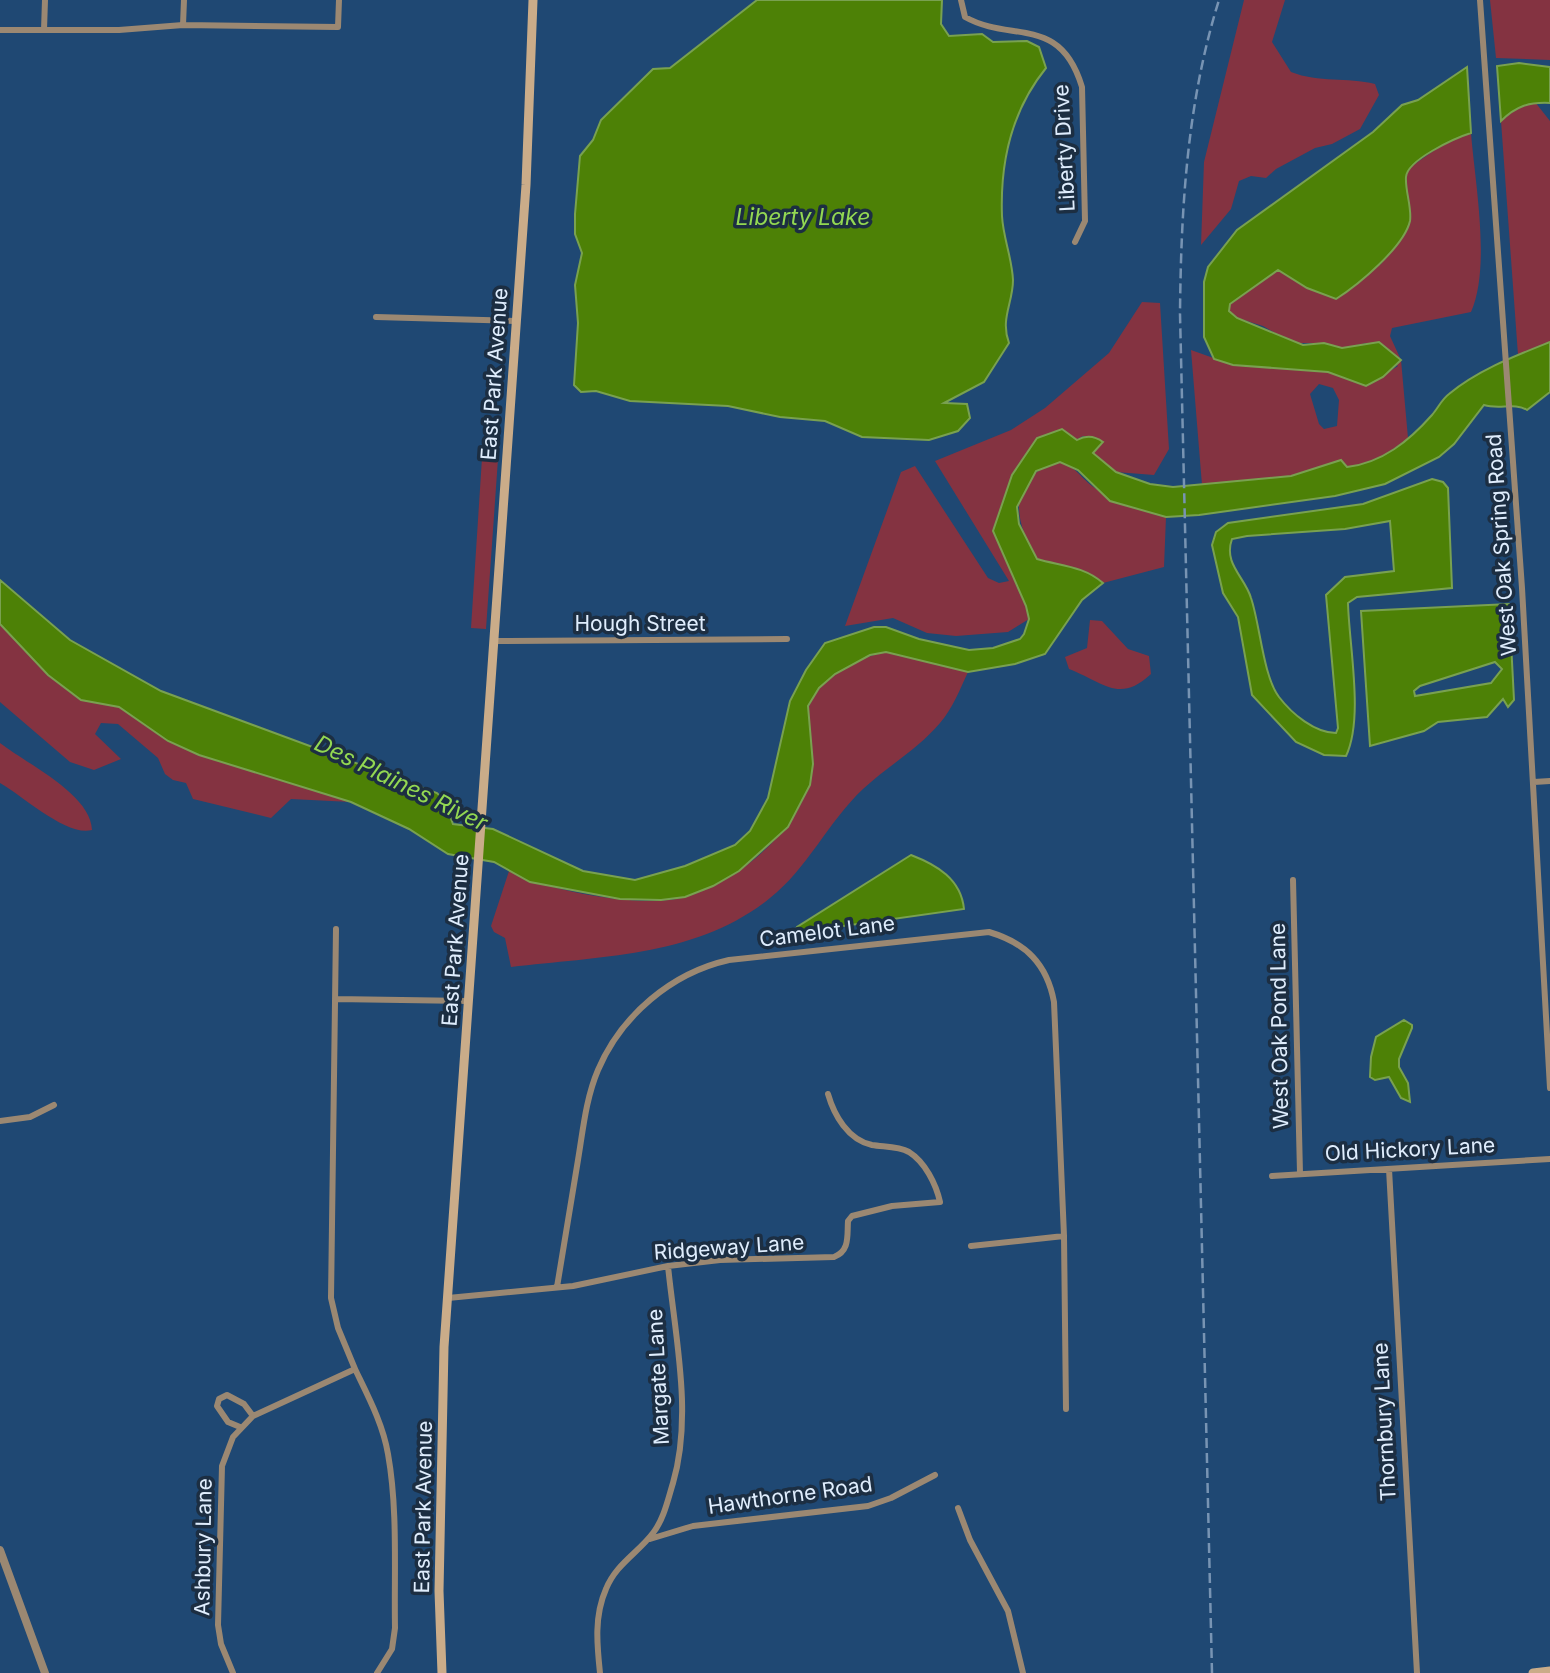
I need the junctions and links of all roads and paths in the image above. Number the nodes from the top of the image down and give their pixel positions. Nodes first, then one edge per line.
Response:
1 (45, 0) edge
2 (184, 0) edge
3 (339, 0) edge
4 (533, 0) edge
5 (961, 0) edge
6 (1480, 0) edge
7 (183, 25) junction
8 (0, 30) edge
9 (44, 30) junction
10 (1075, 242) dead end
11 (376, 317) dead end
12 (514, 321) junction
13 (788, 639) dead end
14 (494, 641) junction
15 (1550, 781) edge
16 (1534, 782) junction
17 (1293, 880) dead end
18 (336, 929) dead end
19 (335, 999) junction
20 (468, 1000) junction
21 (1550, 1083) edge
22 (1550, 1088) edge
23 (828, 1094) dead end
24 (54, 1105) dead end
25 (0, 1121) edge
26 (1550, 1159) edge
27 (1389, 1169) junction
28 (1300, 1173) junction
29 (1272, 1176) dead end
30 (1064, 1236) junction
31 (971, 1246) dead end
32 (668, 1266) junction
33 (557, 1287) junction
34 (448, 1298) junction
35 (355, 1369) junction
36 (1066, 1409) dead end
37 (253, 1416) junction
38 (240, 1427) junction
39 (935, 1475) dead end
40 (958, 1508) dead end
41 (647, 1540) junction
42 (0, 1550) edge
43 (1550, 1671) edge
44 (44, 1673) edge
45 (233, 1673) edge
46 (377, 1673) edge
47 (442, 1673) edge
48 (600, 1673) edge
49 (1023, 1673) edge
50 (1417, 1673) edge
51 (1533, 1673) edge

1 - 9 street
2 - 7 street
3 - 7 street
4 - 12 main road, East Park Avenue
5 - 10 street, Liberty Drive
6 - 16 street, West Oak Spring Road
7 - 9 street
8 - 9 street
11 - 12 street
12 - 14 main road, East Park Avenue
13 - 14 street, Hough Street
14 - 20 main road, East Park Avenue
15 - 16 street
16 - 21 street, West Oak Spring Road
17 - 28 street, West Oak Pond Lane
18 - 19 street
19 - 20 street
19 - 35 street
20 - 34 main road, East Park Avenue
21 - 22 street, West Oak Spring Road
23 - 32 street, Ridgeway Lane
24 - 25 street
26 - 27 street, Old Hickory Lane
27 - 28 street, Old Hickory Lane
27 - 50 street, Thornbury Lane
28 - 29 street, Old Hickory Lane
30 - 31 street
30 - 33 street, Camelot Lane
30 - 36 street, Camelot Lane
32 - 33 street, Ridgeway Lane
32 - 41 street, Margate Lane
33 - 34 street, Ridgeway Lane
34 - 47 main road, East Park Avenue
35 - 37 street, Ashbury Lane
35 - 46 street
37 - 38 street, Ashbury Lane
37 - 38 street
38 - 45 street, Ashbury Lane
39 - 41 street, Hawthorne Road
40 - 49 street
41 - 48 street, Margate Lane
42 - 44 street
43 - 51 main road

